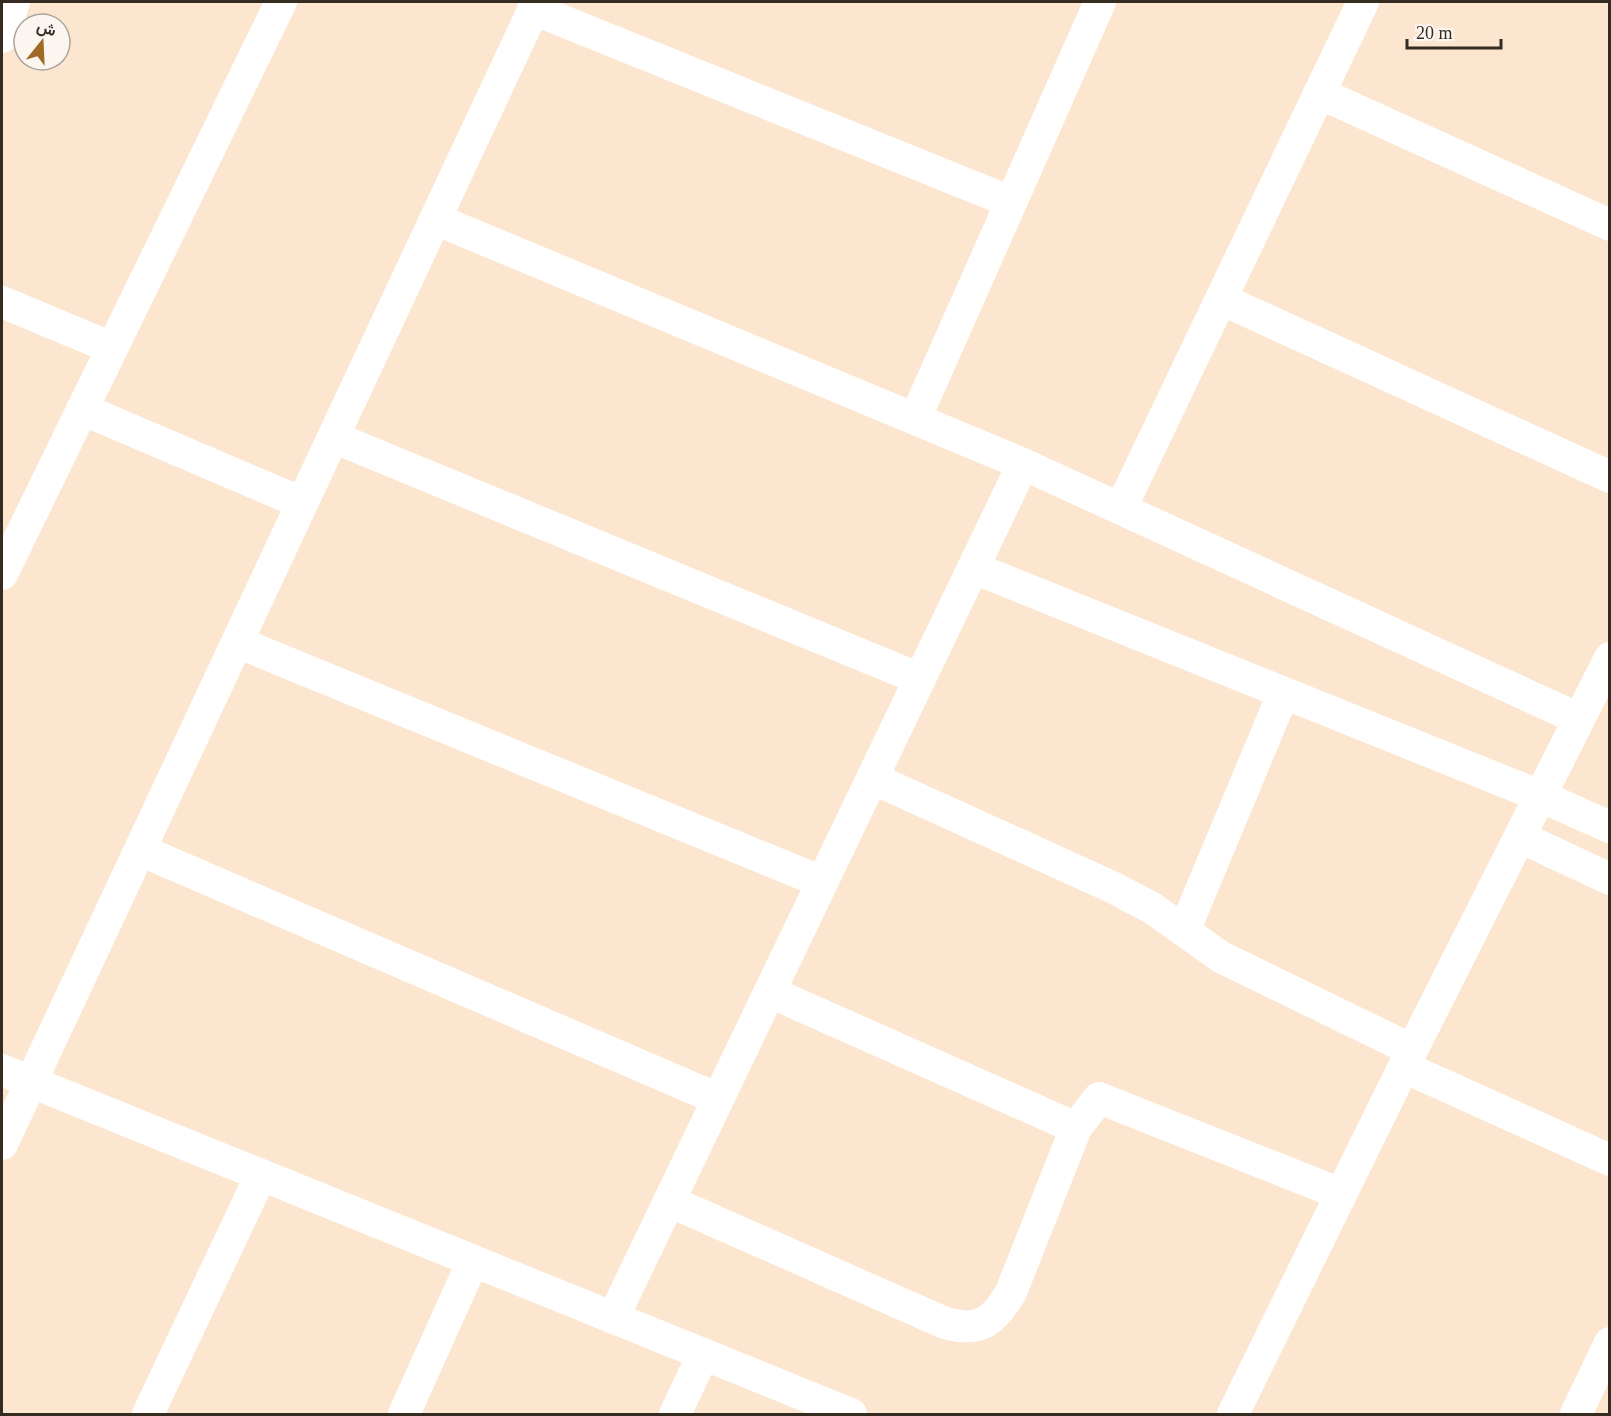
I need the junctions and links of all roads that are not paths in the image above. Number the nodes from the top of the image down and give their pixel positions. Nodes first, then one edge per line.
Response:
1 (14, 2) edge
2 (281, 2) edge
3 (1100, 2) edge
4 (1363, 2) edge
5 (535, 5) edge
6 (2, 37) edge
7 (1319, 93) junction
8 (1011, 202) junction
9 (435, 219) junction
10 (1610, 225) edge
11 (1221, 299) junction
12 (2, 302) edge
13 (112, 348) junction
14 (82, 409) junction
15 (915, 419) junction
16 (333, 437) junction
17 (1023, 464) junction
18 (1610, 477) edge
19 (302, 504) junction
20 (1121, 508) junction
21 (5, 559) edge
22 (974, 568) junction
23 (237, 642) junction
24 (1610, 658) edge
25 (920, 679) junction
26 (1283, 694) junction
27 (1579, 718) junction
28 (872, 778) junction
29 (1540, 796) junction
30 (1610, 827) edge
31 (1520, 837) junction
32 (140, 850) junction
33 (1610, 879) edge
34 (822, 882) junction
35 (1184, 931) junction
36 (770, 992) junction
37 (1408, 1058) junction
38 (2, 1070) edge
39 (32, 1082) junction
40 (718, 1099) junction
41 (1076, 1128) junction
42 (2, 1144) edge
43 (1610, 1160) edge
44 (261, 1175) junction
45 (1341, 1194) junction
46 (669, 1201) junction
47 (473, 1261) junction
48 (613, 1318) junction
49 (1610, 1343) edge
50 (703, 1355) junction
51 (148, 1414) edge
52 (404, 1414) edge
53 (675, 1414) edge
54 (851, 1414) edge
55 (1233, 1414) edge
56 (1576, 1414) edge

1 - 6 street
2 - 13 street
3 - 8 street
4 - 7 street
5 - 8 street
5 - 9 street
7 - 10 street
7 - 11 street
8 - 15 street
9 - 15 street
9 - 16 street
11 - 18 street
11 - 20 street
12 - 13 street
13 - 14 street
14 - 19 street
14 - 21 street
15 - 17 street
16 - 19 street
16 - 25 street
17 - 20 street
17 - 22 street
19 - 23 street
20 - 27 street
22 - 25 street
22 - 26 street
23 - 32 street
23 - 34 street
24 - 27 street
25 - 28 street
26 - 29 street
26 - 35 street
27 - 29 street
28 - 34 street
28 - 35 street
29 - 30 street
29 - 31 street
31 - 33 street
31 - 37 street
32 - 39 street
32 - 40 street
34 - 36 street
35 - 37 street
36 - 40 street
36 - 41 street
37 - 43 street
37 - 45 street
38 - 39 street
39 - 42 street
39 - 44 street
40 - 46 street
41 - 45 street
41 - 46 street
44 - 47 street
44 - 51 street
45 - 55 street
46 - 48 street
47 - 48 street
47 - 52 street
48 - 50 street
49 - 56 street
50 - 53 street
50 - 54 street

